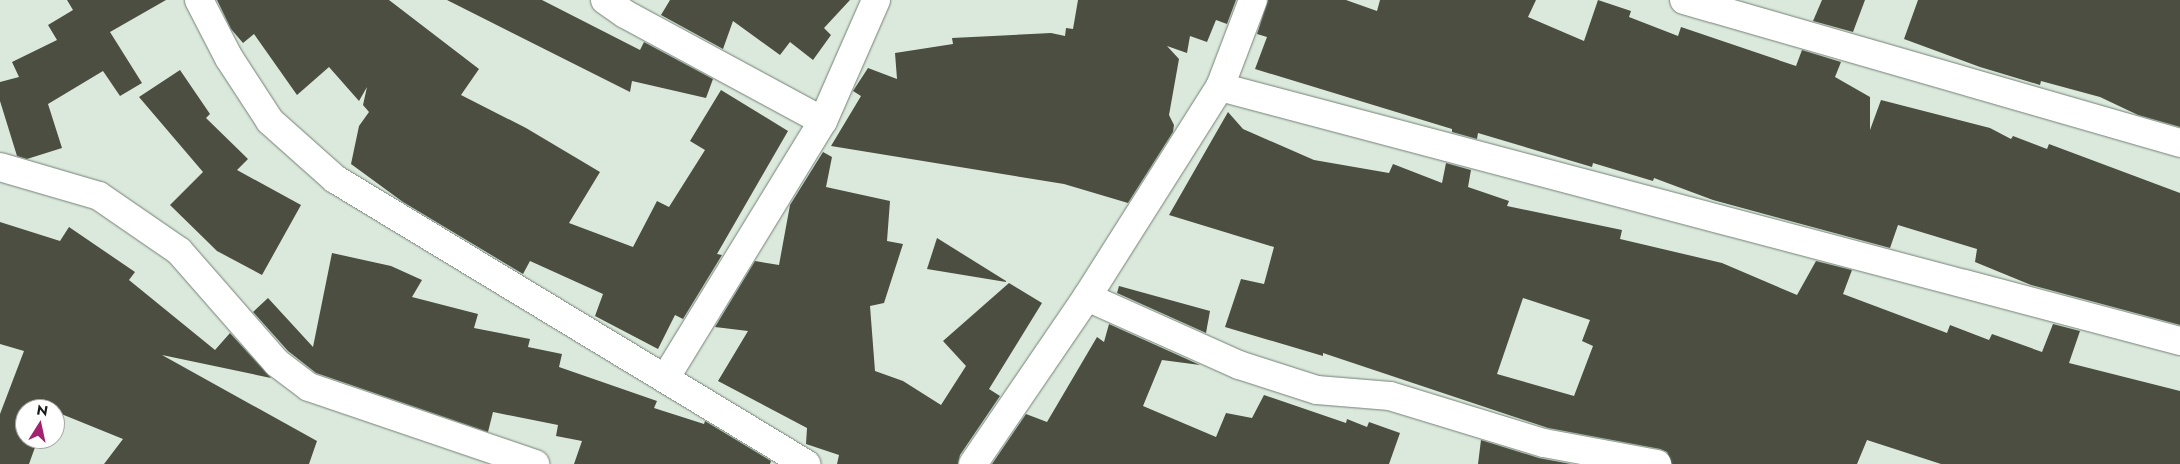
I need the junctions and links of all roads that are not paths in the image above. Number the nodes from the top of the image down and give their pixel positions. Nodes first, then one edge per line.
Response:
1 (199, 0) edge
2 (876, 0) edge
3 (1253, 0) edge
4 (1684, 0) edge
5 (620, 5) edge
6 (1220, 87) junction
7 (823, 121) junction
8 (2180, 143) edge
9 (0, 168) edge
10 (1087, 297) junction
11 (2180, 341) edge
12 (666, 377) junction
13 (535, 464) edge
14 (806, 464) edge
15 (973, 464) edge
16 (1657, 464) edge

1 - 12 street
2 - 7 street
3 - 6 street
4 - 8 street
5 - 7 street
6 - 10 street
6 - 11 street
7 - 12 street
9 - 13 street
10 - 15 street
10 - 16 street
12 - 14 street

